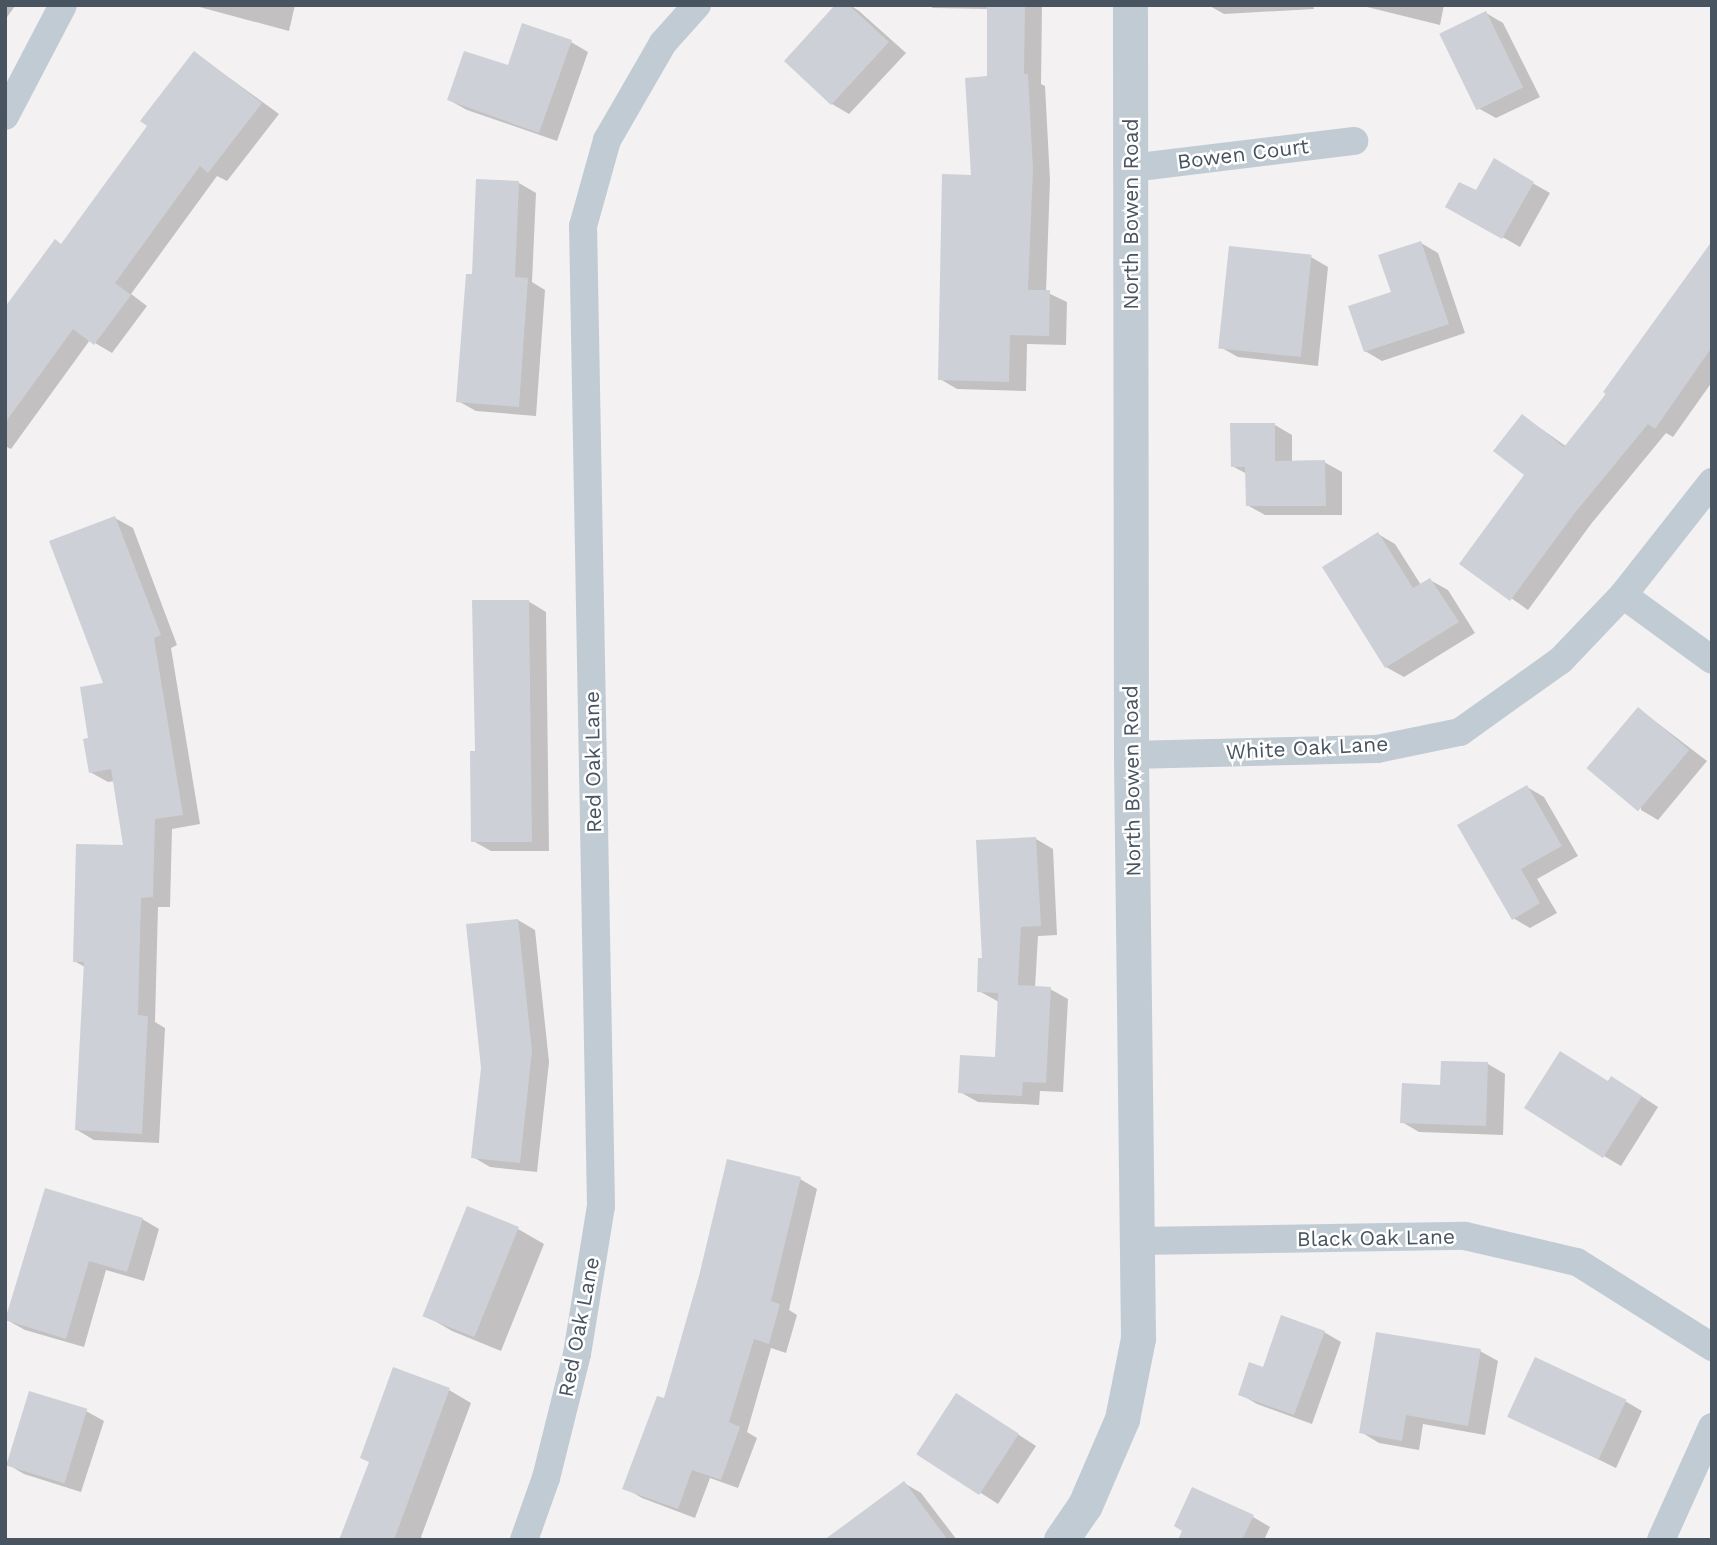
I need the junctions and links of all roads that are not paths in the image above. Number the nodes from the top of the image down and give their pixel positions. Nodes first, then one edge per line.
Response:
1 (63, 5) edge
2 (697, 5) edge
3 (1130, 5) edge
4 (5, 116) edge
5 (1354, 141) dead end
6 (1131, 168) junction
7 (1712, 482) edge
8 (1623, 595) junction
9 (1712, 660) edge
10 (1131, 755) junction
11 (1138, 1241) junction
12 (1712, 1348) edge
13 (1712, 1427) edge
14 (524, 1540) edge
15 (1061, 1540) edge
16 (1661, 1540) edge

1 - 4 street
2 - 14 street, Red Oak Lane
3 - 6 street, North Bowen Road
5 - 6 street, Bowen Court
6 - 10 street, North Bowen Road
7 - 8 street, White Oak Lane
8 - 9 street
8 - 10 street, White Oak Lane
10 - 11 street, North Bowen Road
11 - 12 street, Black Oak Lane
11 - 15 street, North Bowen Road
13 - 16 street

